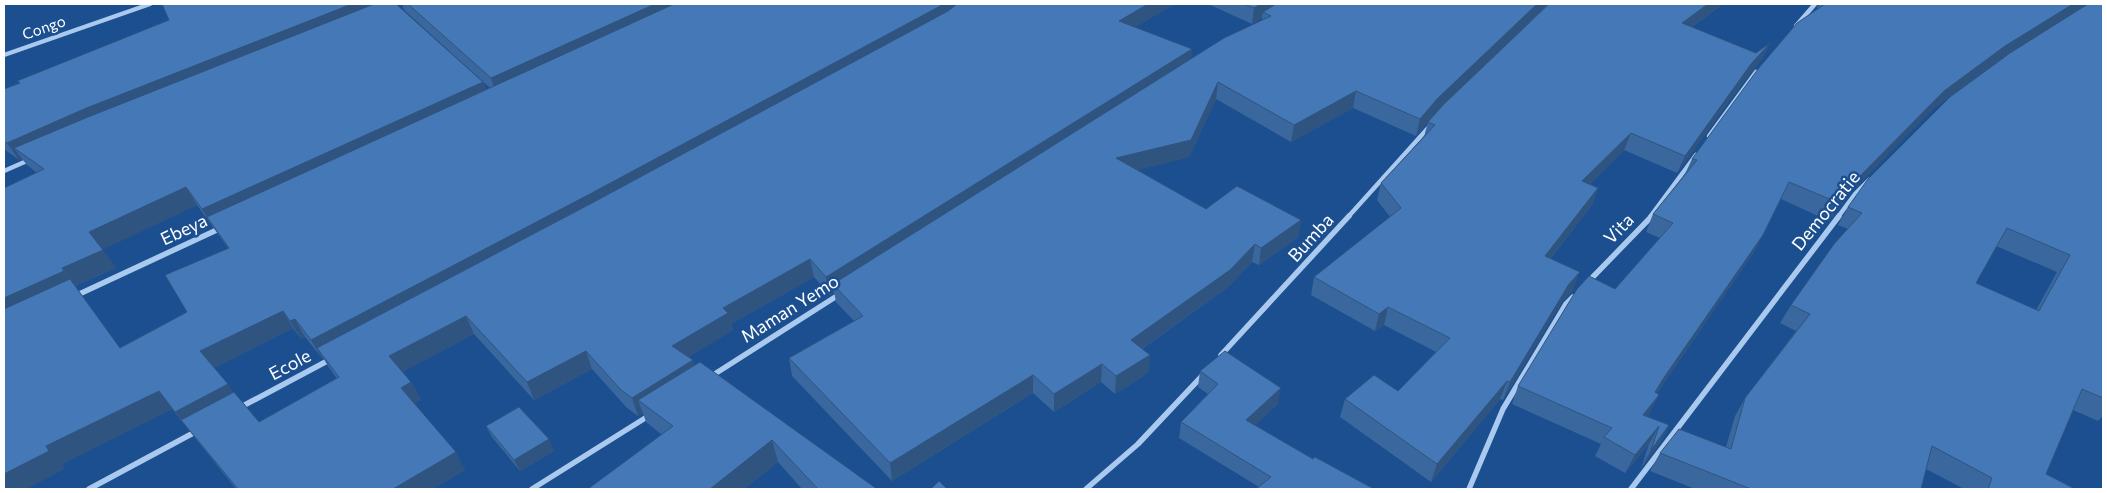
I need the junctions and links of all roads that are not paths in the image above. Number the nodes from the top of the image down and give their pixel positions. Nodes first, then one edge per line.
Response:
1 (150, 4) edge
2 (1815, 4) edge
3 (1790, 32) edge
4 (4, 55) edge
5 (1759, 68) edge
6 (1436, 119) edge
7 (1707, 139) edge
8 (1701, 147) edge
9 (38, 156) edge
10 (4, 171) edge
11 (1875, 173) edge
12 (229, 224) edge
13 (845, 291) edge
14 (67, 299) edge
15 (333, 358) edge
16 (1218, 359) edge
17 (1204, 374) edge
18 (704, 380) edge
19 (238, 409) edge
20 (655, 411) edge
21 (203, 428) edge
22 (90, 489) edge
23 (532, 489) edge
24 (1086, 489) edge
25 (1469, 489) edge
26 (1631, 489) edge

1 - 4 street, Congo
2 - 3 street
5 - 7 street
6 - 16 street, Bumba
8 - 25 street, Vita
9 - 10 street
11 - 26 street, Democratie
12 - 14 street, Ebeya
13 - 18 street, Maman Yemo
15 - 19 street, Ecole
17 - 24 street
20 - 23 street
21 - 22 street

